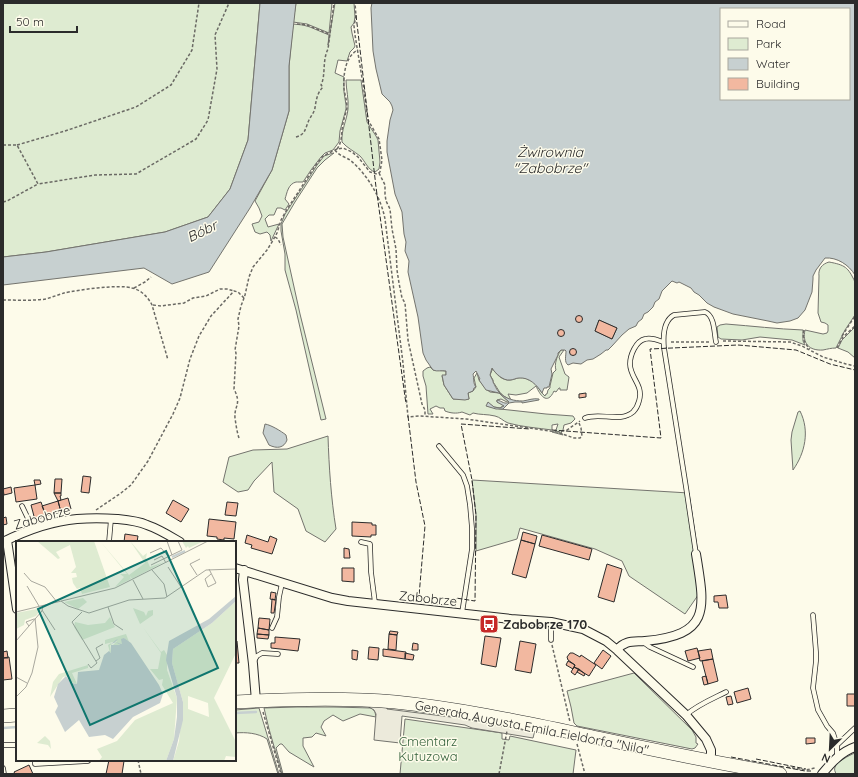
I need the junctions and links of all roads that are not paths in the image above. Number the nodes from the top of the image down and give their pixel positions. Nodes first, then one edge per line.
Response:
1 (663, 342) junction
2 (716, 342) road end
3 (585, 418) road end
4 (439, 446) dead end
5 (22, 506) dead end
6 (111, 519) junction
7 (33, 530) junction
8 (5, 541) edge
9 (109, 541) edge
10 (178, 541) edge
11 (361, 542) dead end
12 (696, 554) joint
13 (236, 568) edge
14 (244, 570) junction
15 (282, 583) junction
16 (16, 603) edge
17 (375, 605) junction
18 (462, 614) junction
19 (813, 615) dead end
20 (551, 622) junction
21 (272, 628) dead end
22 (551, 640) road end
23 (642, 641) junction
24 (617, 650) junction
25 (278, 654) dead end
26 (253, 664) junction
27 (693, 667) dead end
28 (726, 692) dead end
29 (258, 701) junction
30 (236, 702) edge
31 (16, 715) edge
32 (686, 715) junction
33 (3, 716) edge
34 (855, 728) edge
35 (3, 745) edge
36 (16, 745) edge
37 (837, 745) junction
38 (855, 747) edge
39 (837, 758) junction
40 (35, 761) edge
41 (75, 761) edge
42 (710, 761) junction
43 (3, 768) edge
44 (4, 774) edge
45 (780, 774) edge
46 (822, 774) edge

1 - 2 lane
1 - 3 lane
1 - 12 lane
4 - 18 lane
5 - 7 lane
6 - 7 street, Zabobrze
6 - 9 lane
6 - 10 street, Zabobrze
7 - 8 street, Zabobrze
8 - 16 street
11 - 17 lane
12 - 23 street
13 - 14 street, Zabobrze
14 - 15 street, Zabobrze
14 - 26 street
15 - 17 street, Zabobrze
15 - 21 lane
17 - 18 street, Zabobrze
18 - 20 street, Zabobrze
19 - 37 lane
20 - 22 lane
20 - 24 street, Zabobrze
23 - 24 street
23 - 27 lane
24 - 32 street, Zabobrze
25 - 26 lane
26 - 29 street
28 - 32 lane
29 - 30 main road, Generała Augusta Emila Fieldorfa "Nila"
29 - 42 main road, Generała Augusta Emila Fieldorfa "Nila"
31 - 33 main road
32 - 42 street, Zabobrze
34 - 37 lane
35 - 36 lane
37 - 39 lane
38 - 39 street
39 - 46 street
40 - 41 lane
42 - 45 main road, Generała Augusta Emila Fieldorfa "Nila"
43 - 44 lane

